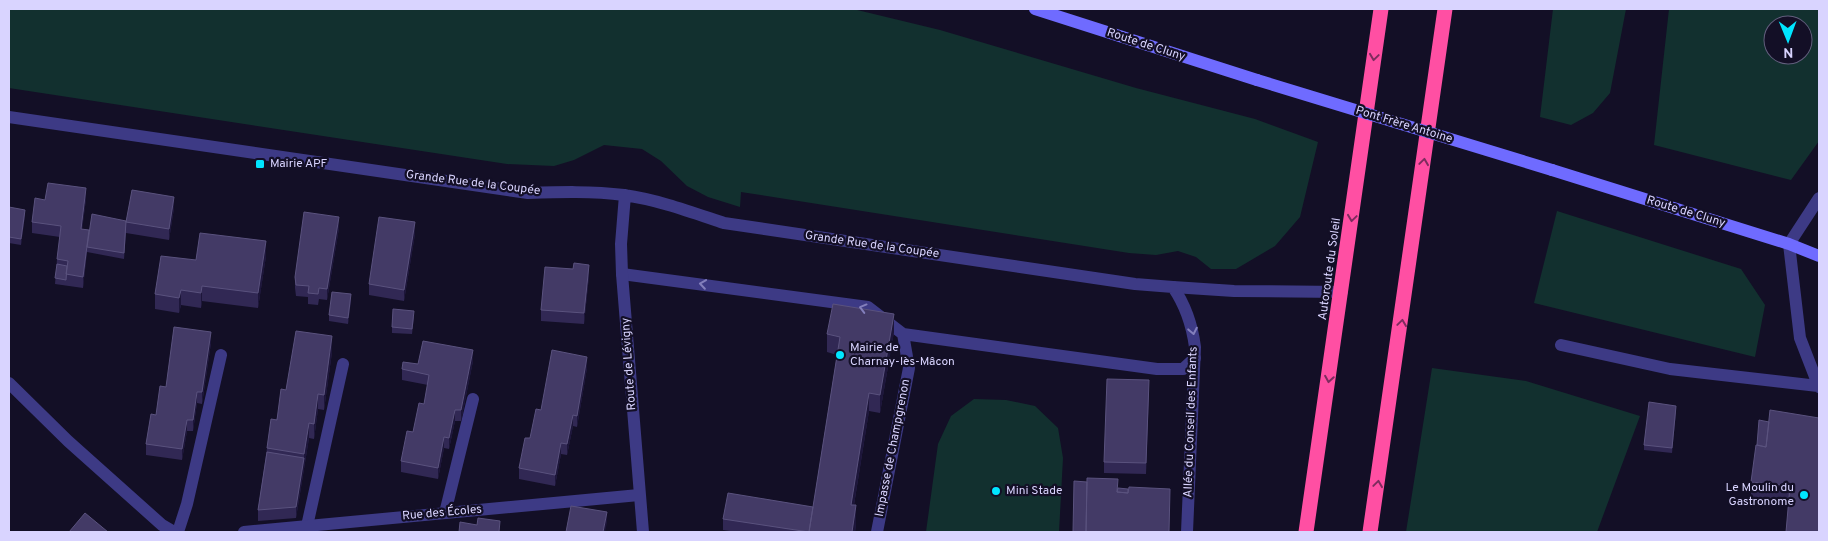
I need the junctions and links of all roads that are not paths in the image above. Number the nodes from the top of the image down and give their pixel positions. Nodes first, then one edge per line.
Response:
1 (1035, 9) edge
2 (1381, 9) edge
3 (1445, 9) edge
4 (1257, 80) joint
5 (9, 117) edge
6 (1552, 170) joint
7 (625, 195) junction
8 (1819, 198) edge
9 (1790, 244) junction
10 (1819, 256) edge
11 (622, 274) junction
12 (1173, 287) junction
13 (1342, 292) junction
14 (904, 334) junction
15 (1561, 345) dead end
16 (221, 355) dead end
17 (1195, 358) junction
18 (343, 364) dead end
19 (9, 383) edge
20 (1819, 386) edge
21 (473, 399) dead end
22 (639, 495) junction
23 (445, 513) junction
24 (307, 526) junction
25 (160, 528) edge
26 (258, 531) edge
27 (176, 532) edge
28 (244, 532) edge
29 (642, 532) edge
30 (877, 532) edge
31 (1187, 532) edge
32 (1306, 532) edge
33 (1370, 532) edge

1 - 4 main road, Route de Cluny
2 -> 13 highway, Autoroute du Soleil
33 -> 3 highway
4 - 6 main road, Pont Frère Antoine, bridge
5 - 7 street, Grande Rue de la Coupée
6 - 9 main road, Route de Cluny
7 - 11 street, Route de Lévigny
7 - 12 street, Grande Rue de la Coupée
8 - 9 street
9 - 10 main road, Route de Cluny
9 - 20 street
14 -> 11 street
11 - 22 street, Route de Lévigny
12 - 13 street, Grande Rue de la Coupée
12 -> 17 street, Allée du Conseil des Enfants
13 -> 32 highway, Autoroute du Soleil
14 - 17 street
14 - 30 street, Impasse de Champgrenon
15 - 20 street
16 - 27 street
17 - 31 street, Allée du Conseil des Enfants
18 - 24 street
19 - 25 street
21 - 23 street
22 - 23 street, Rue des Écoles
22 - 29 street, Route de Lévigny
23 - 24 street, Rue des Écoles
24 - 26 street, Rue des Écoles
25 - 27 street
26 - 28 street, Rue des Écoles

